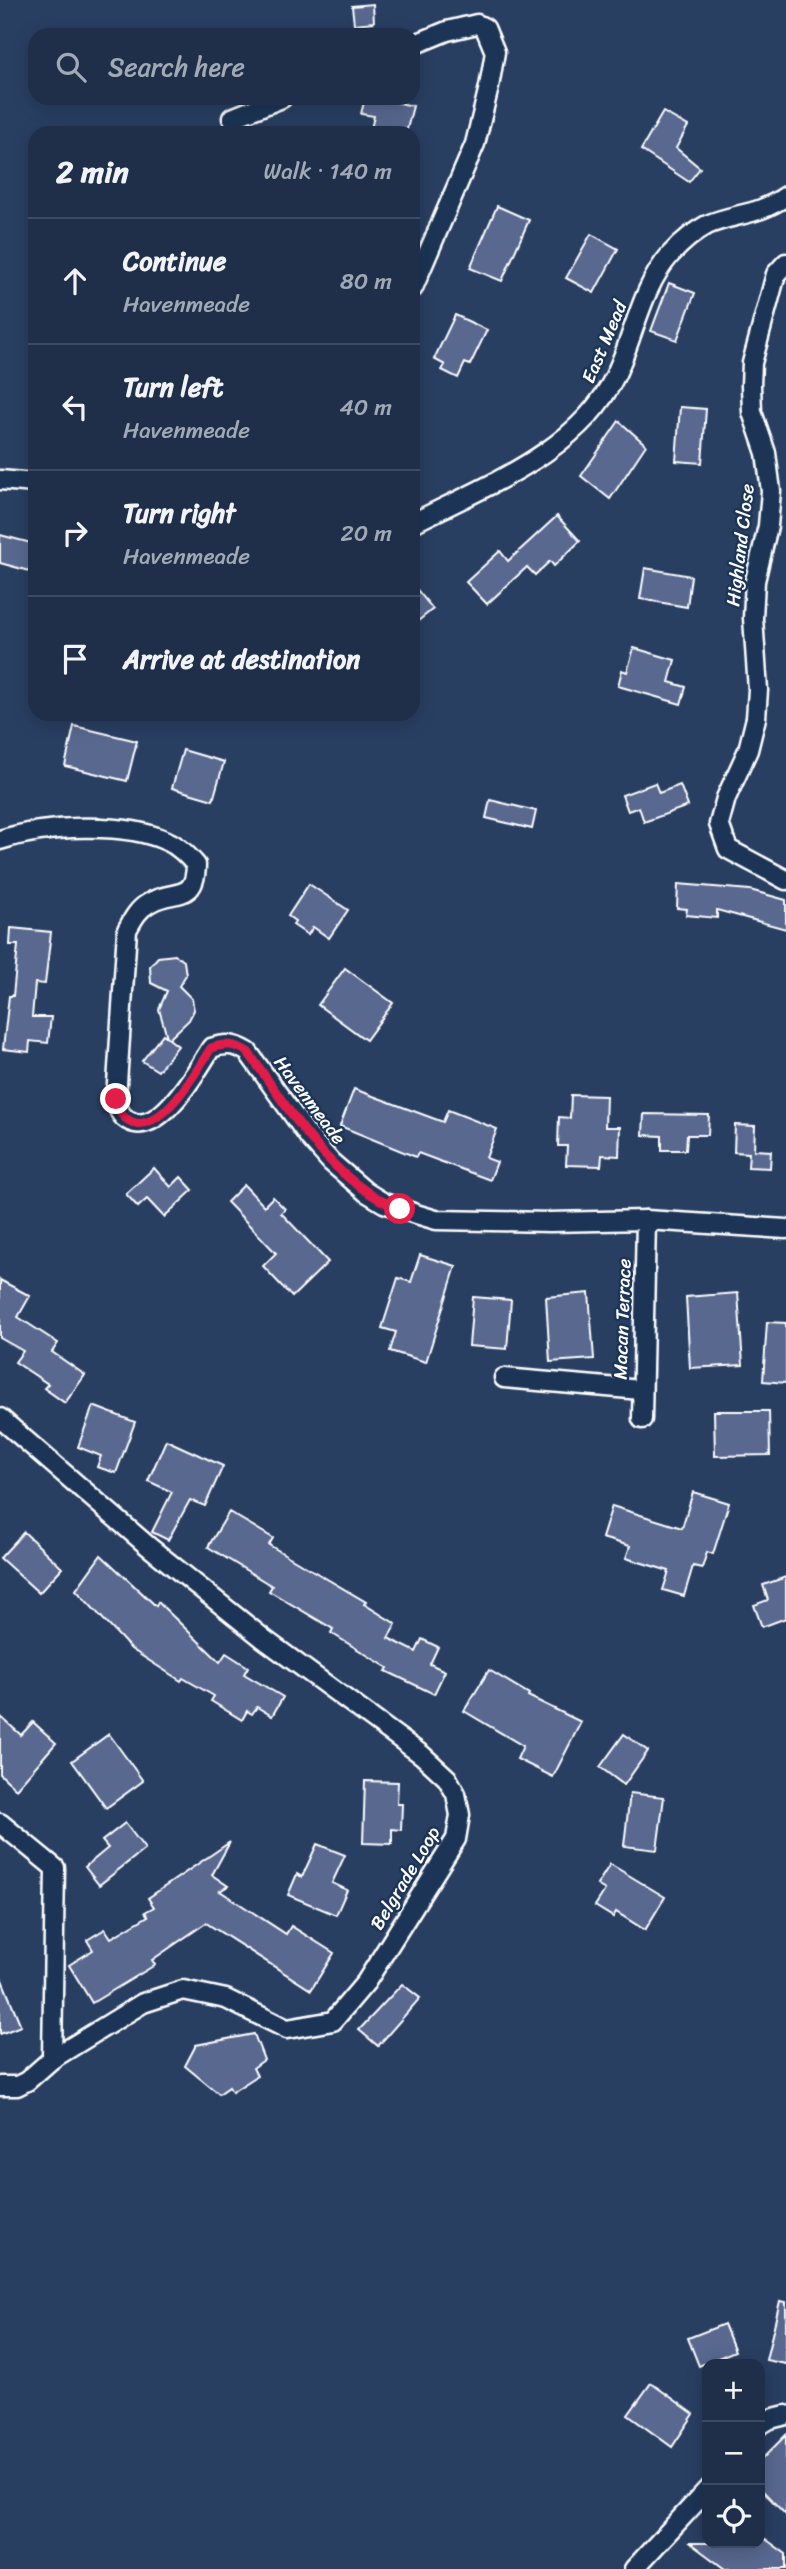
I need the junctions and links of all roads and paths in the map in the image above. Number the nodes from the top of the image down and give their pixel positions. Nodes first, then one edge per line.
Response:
1 (420, 42) edge
2 (264, 105) edge
3 (232, 118) dead end
4 (786, 196) edge
5 (786, 263) edge
6 (420, 272) edge
7 (0, 480) edge
8 (28, 482) edge
9 (420, 519) edge
10 (0, 840) edge
11 (786, 880) edge
12 (646, 1220) junction
13 (786, 1228) edge
14 (503, 1378) dead end
15 (641, 1390) junction
16 (0, 1418) edge
17 (642, 1419) dead end
18 (0, 1823) edge
19 (52, 2059) junction
20 (0, 2087) edge
21 (786, 2415) edge
22 (765, 2422) edge
23 (702, 2495) edge
24 (634, 2569) edge

1 - 6 street
2 - 3 street
4 - 9 street, East Mead
5 - 11 street, Highland Close
7 - 8 street
10 - 12 street, Havenmeade
12 - 13 street, Havenmeade
12 - 15 street, Macan Terrace
14 - 15 street
15 - 17 street, Macan Terrace
16 - 19 street, Belgrade Loop
18 - 19 street
19 - 20 street, Belgrade Loop
21 - 22 street
23 - 24 street

